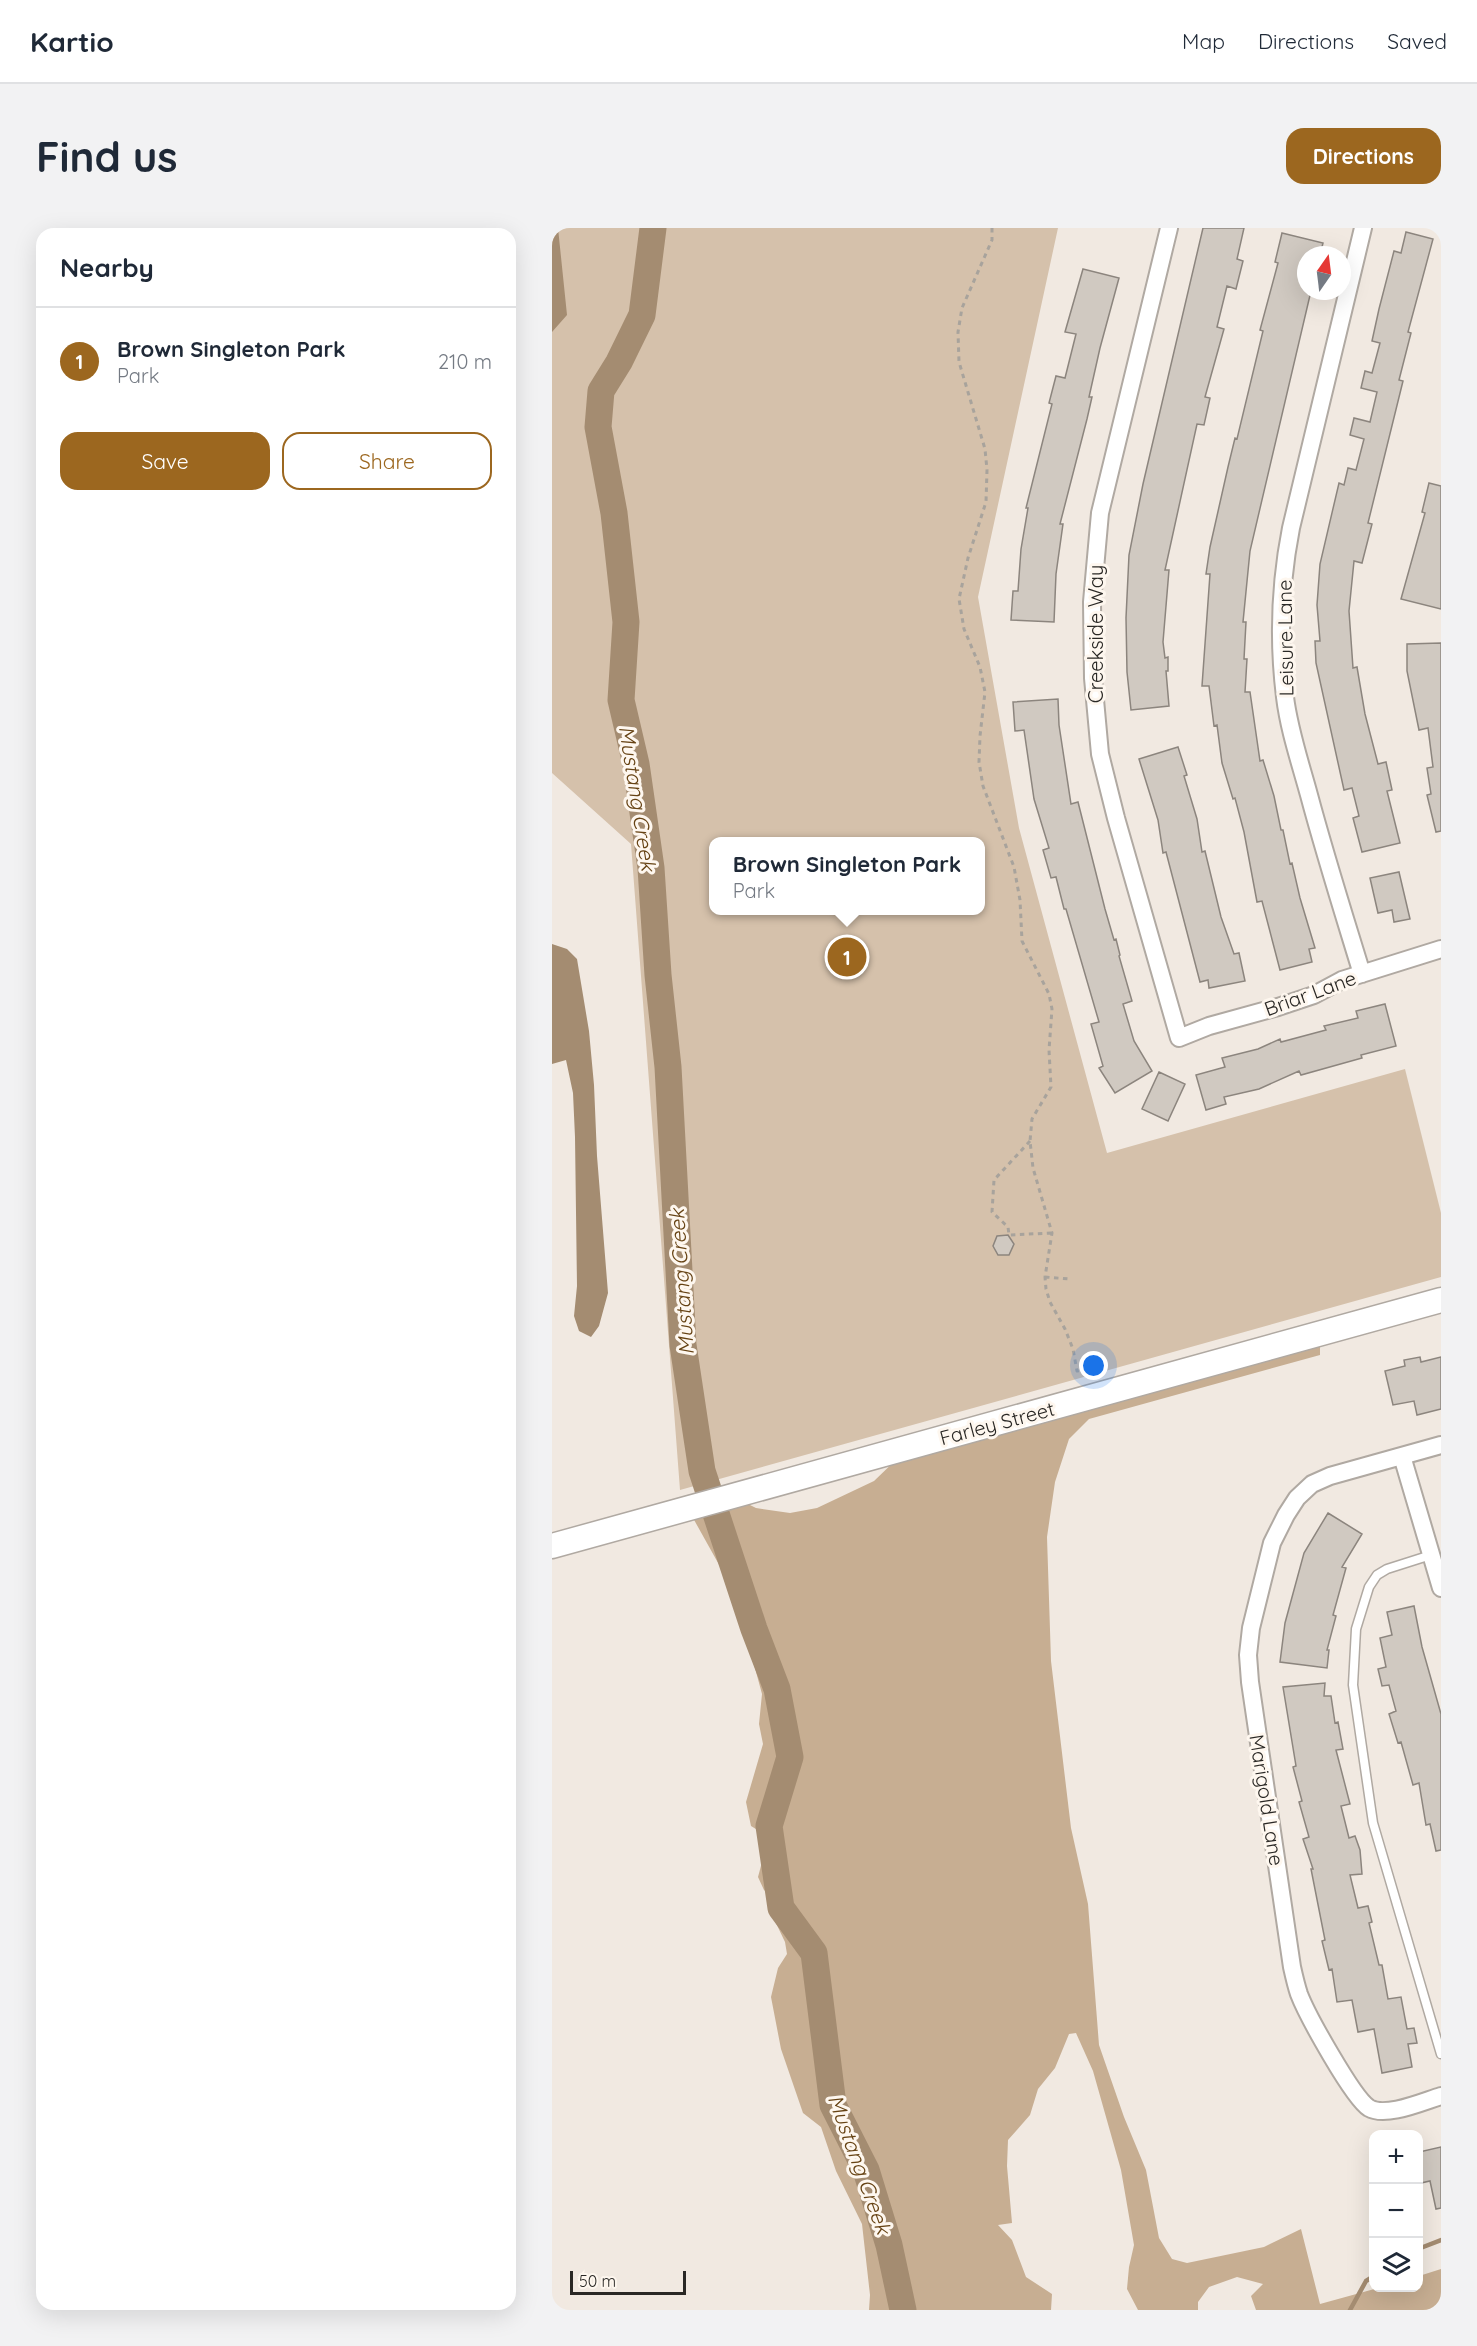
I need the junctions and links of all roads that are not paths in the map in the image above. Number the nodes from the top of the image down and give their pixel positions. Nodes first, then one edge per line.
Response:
1 (1168, 228) edge
2 (1363, 228) edge
3 (1441, 949) edge
4 (1362, 974) junction
5 (1179, 1038) joint
6 (1441, 1300) edge
7 (1441, 1445) edge
8 (1402, 1456) junction
9 (552, 1546) edge
10 (1431, 1555) junction
11 (1441, 1588) edge
12 (1441, 2054) edge
13 (1441, 2096) edge

1 - 5 street, Creekside Way
2 - 4 street, Leisure Lane
3 - 4 street, Briar Lane
4 - 5 street, Briar Lane
6 - 9 street, Farley Street
7 - 8 street
8 - 10 street
8 - 13 street, Marigold Lane
10 - 11 street
10 - 12 lane

